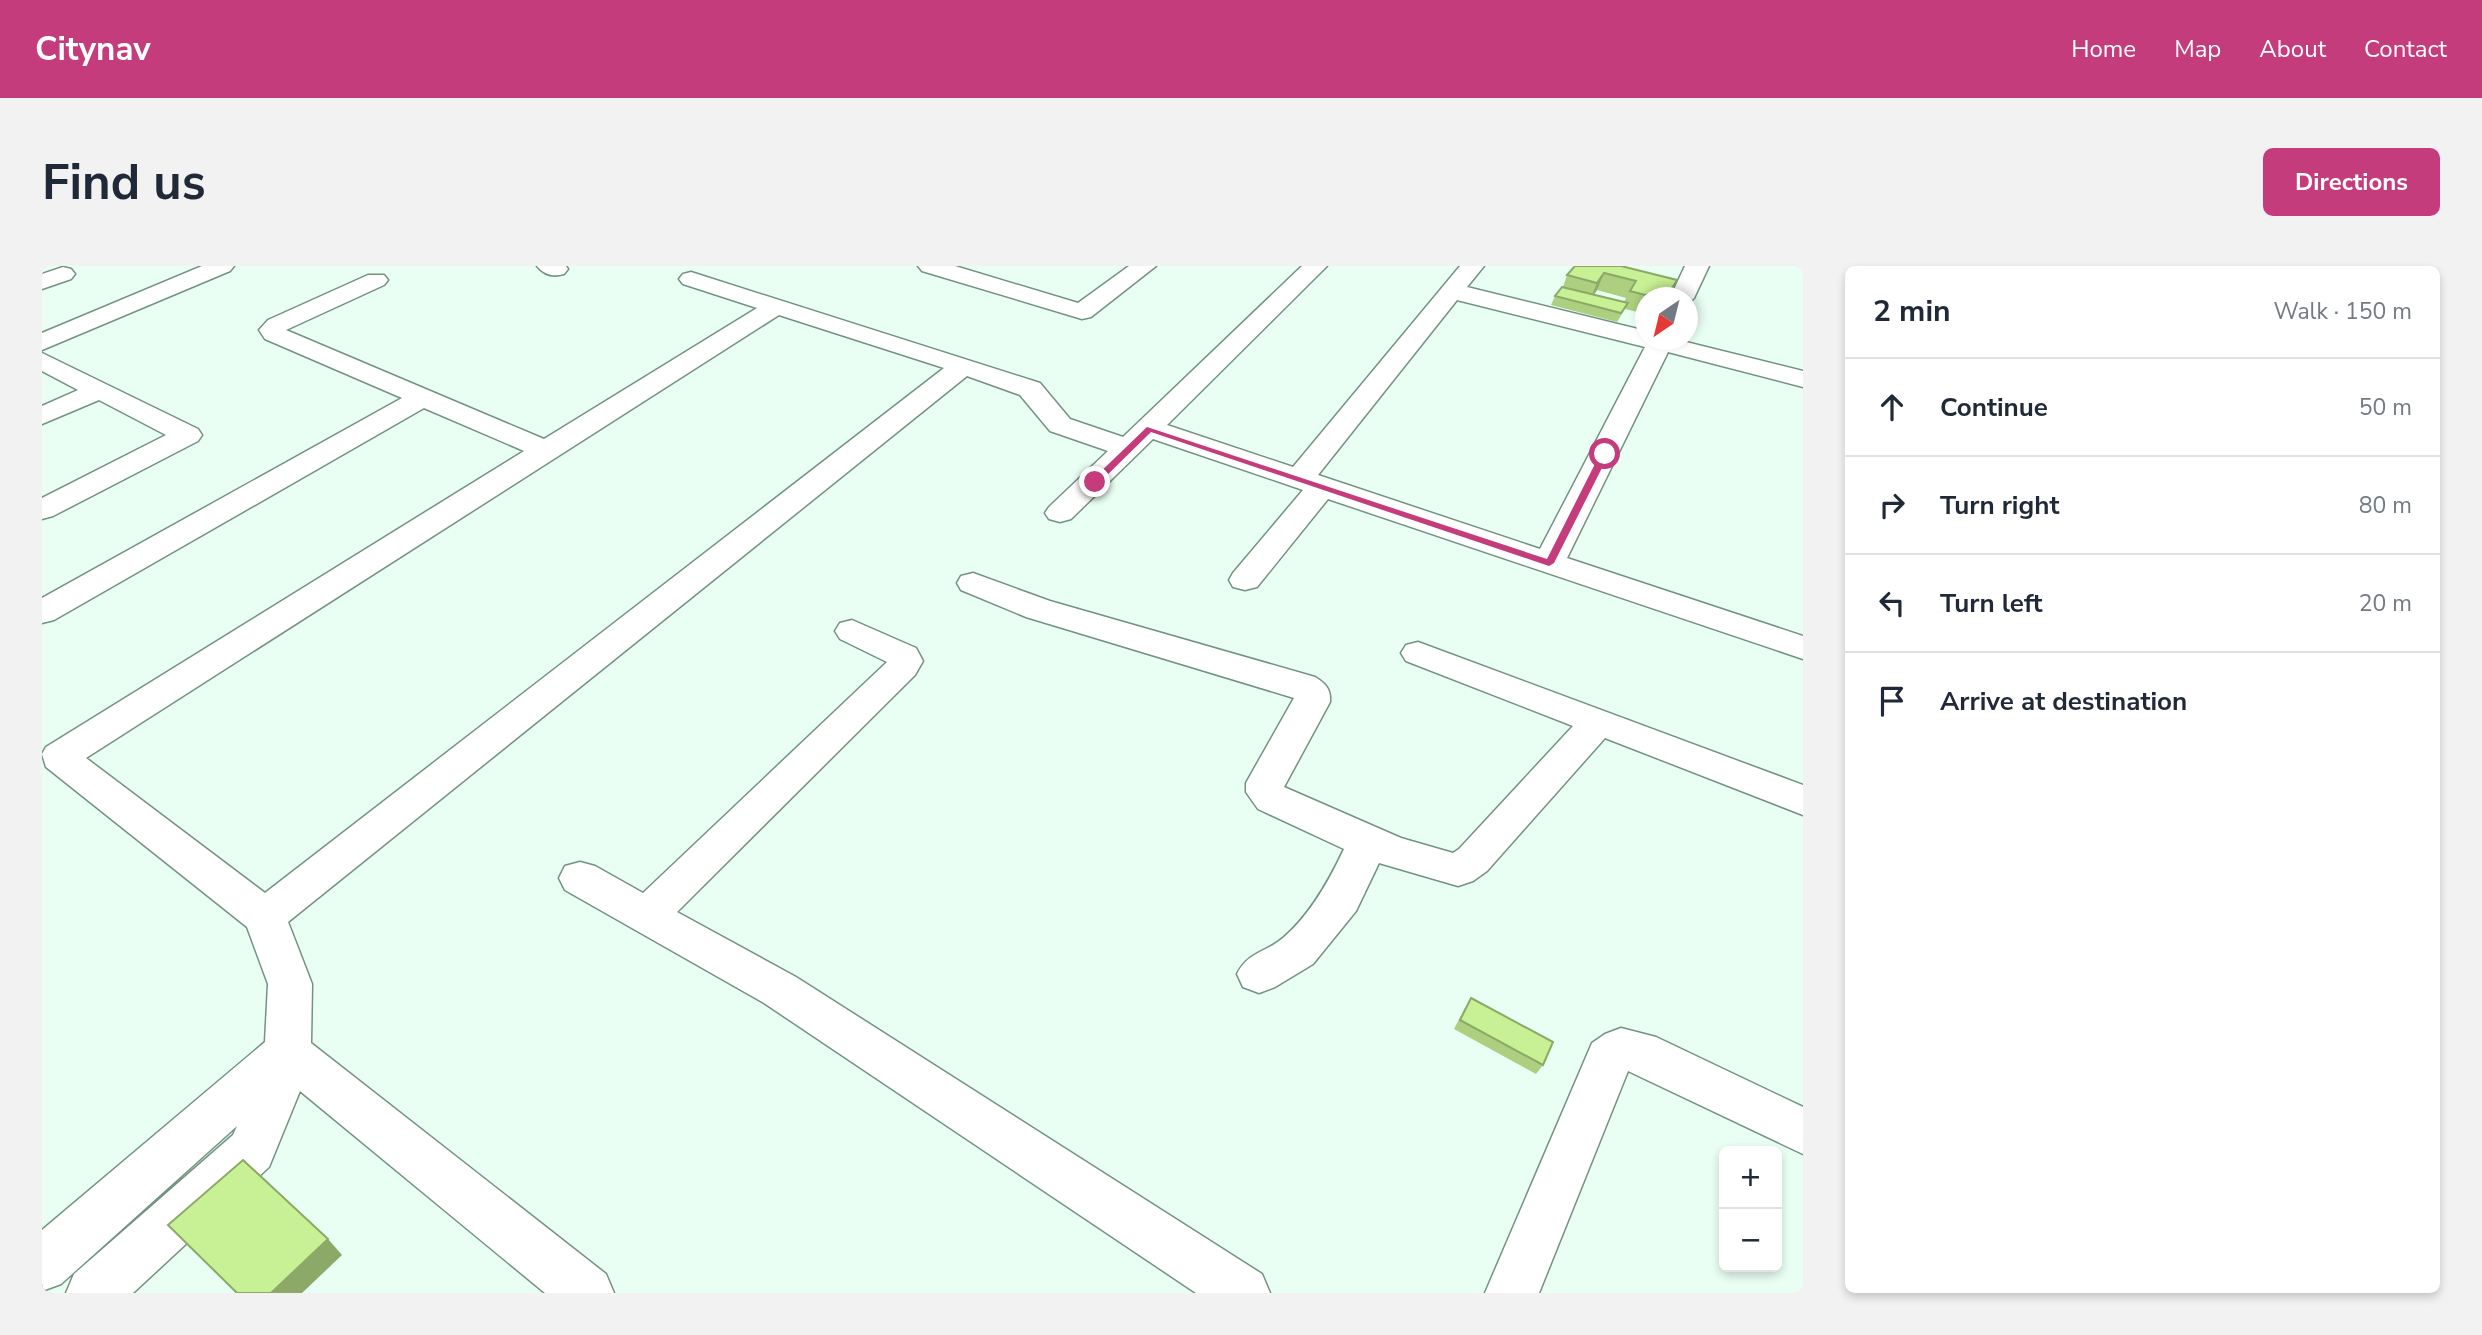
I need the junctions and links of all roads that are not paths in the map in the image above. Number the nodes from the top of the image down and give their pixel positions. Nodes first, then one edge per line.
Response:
1 (222, 266) edge
2 (930, 266) edge
3 (1144, 266) edge
4 (1315, 266) edge
5 (1472, 266) edge
6 (1697, 266) edge
7 (691, 279) dead end
8 (376, 280) dead end
9 (1687, 287) edge
10 (1452, 291) junction
11 (775, 307) junction
12 (1635, 335) edge
13 (42, 342) edge
14 (1649, 350) edge
15 (1692, 350) edge
16 (42, 361) edge
17 (963, 366) junction
18 (1803, 379) edge
19 (100, 390) junction
20 (424, 397) junction
21 (42, 416) edge
22 (1139, 439) junction
23 (548, 451) junction
24 (1312, 482) junction
25 (42, 510) edge
26 (1060, 513) dead end
27 (1549, 563) junction
28 (1245, 580) dead end
29 (973, 583) dead end
30 (42, 612) edge
31 (852, 631) dead end
32 (1803, 648) edge
33 (1418, 653) dead end
34 (1598, 722) junction
35 (50, 751) edge
36 (1803, 800) edge
37 (1368, 842) junction
38 (580, 878) dead end
39 (647, 915) junction
40 (265, 917) junction
41 (1259, 974) dead end
42 (287, 1052) junction
43 (1803, 1131) edge
44 (42, 1265) edge
45 (93, 1293) edge
46 (587, 1293) edge
47 (1243, 1293) edge
48 (1512, 1293) edge

1 - 13 street
2 - 3 street
4 - 22 street
5 - 10 street
6 - 9 street
7 - 11 street
8 - 20 street
10 - 12 street
10 - 24 street
11 - 17 street
11 - 23 street
14 - 27 street
15 - 18 street
16 - 19 street
17 - 22 street
17 - 40 street
19 - 21 street
19 - 25 street
20 - 23 street
20 - 30 street
22 - 24 street
22 - 26 street
23 - 35 street
24 - 27 street
24 - 28 street
27 - 32 street
29 - 37 street
31 - 39 street
33 - 34 street
34 - 36 street
34 - 37 street
35 - 40 street
37 - 41 street
38 - 39 street
39 - 47 street
40 - 42 street
42 - 44 street
42 - 45 street
42 - 46 street
43 - 48 street

